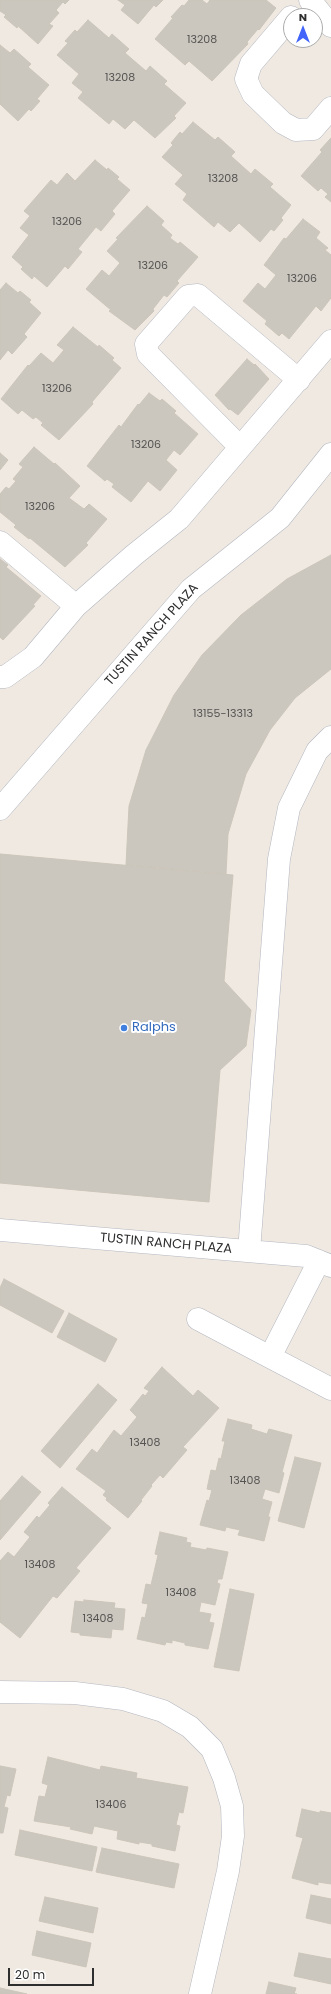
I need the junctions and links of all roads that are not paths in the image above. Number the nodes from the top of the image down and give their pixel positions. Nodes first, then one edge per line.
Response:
1 (306, 0) edge
2 (310, 0) edge
3 (299, 8) edge
4 (331, 26) edge
5 (283, 28) edge
6 (331, 108) edge
7 (331, 341) edge
8 (299, 380) junction
9 (240, 447) junction
10 (331, 454) edge
11 (0, 542) edge
12 (76, 606) junction
13 (2, 679) edge
14 (331, 737) edge
15 (0, 809) edge
16 (0, 1230) edge
17 (249, 1251) junction
18 (325, 1263) edge
19 (198, 1319) dead end
20 (270, 1357) junction
21 (331, 1389) edge
22 (0, 1692) edge
23 (200, 1994) edge

1 - 3 lane
2 - 4 lane
5 - 6 lane
7 - 8 lane
8 - 9 lane
8 - 9 lane
9 - 12 lane
10 - 15 lane, TUSTIN RANCH PLAZA
11 - 12 lane
12 - 13 lane
14 - 17 lane
16 - 17 lane, TUSTIN RANCH PLAZA
17 - 18 lane, TUSTIN RANCH PLAZA
18 - 20 lane
19 - 20 lane
20 - 21 lane
22 - 23 lane

